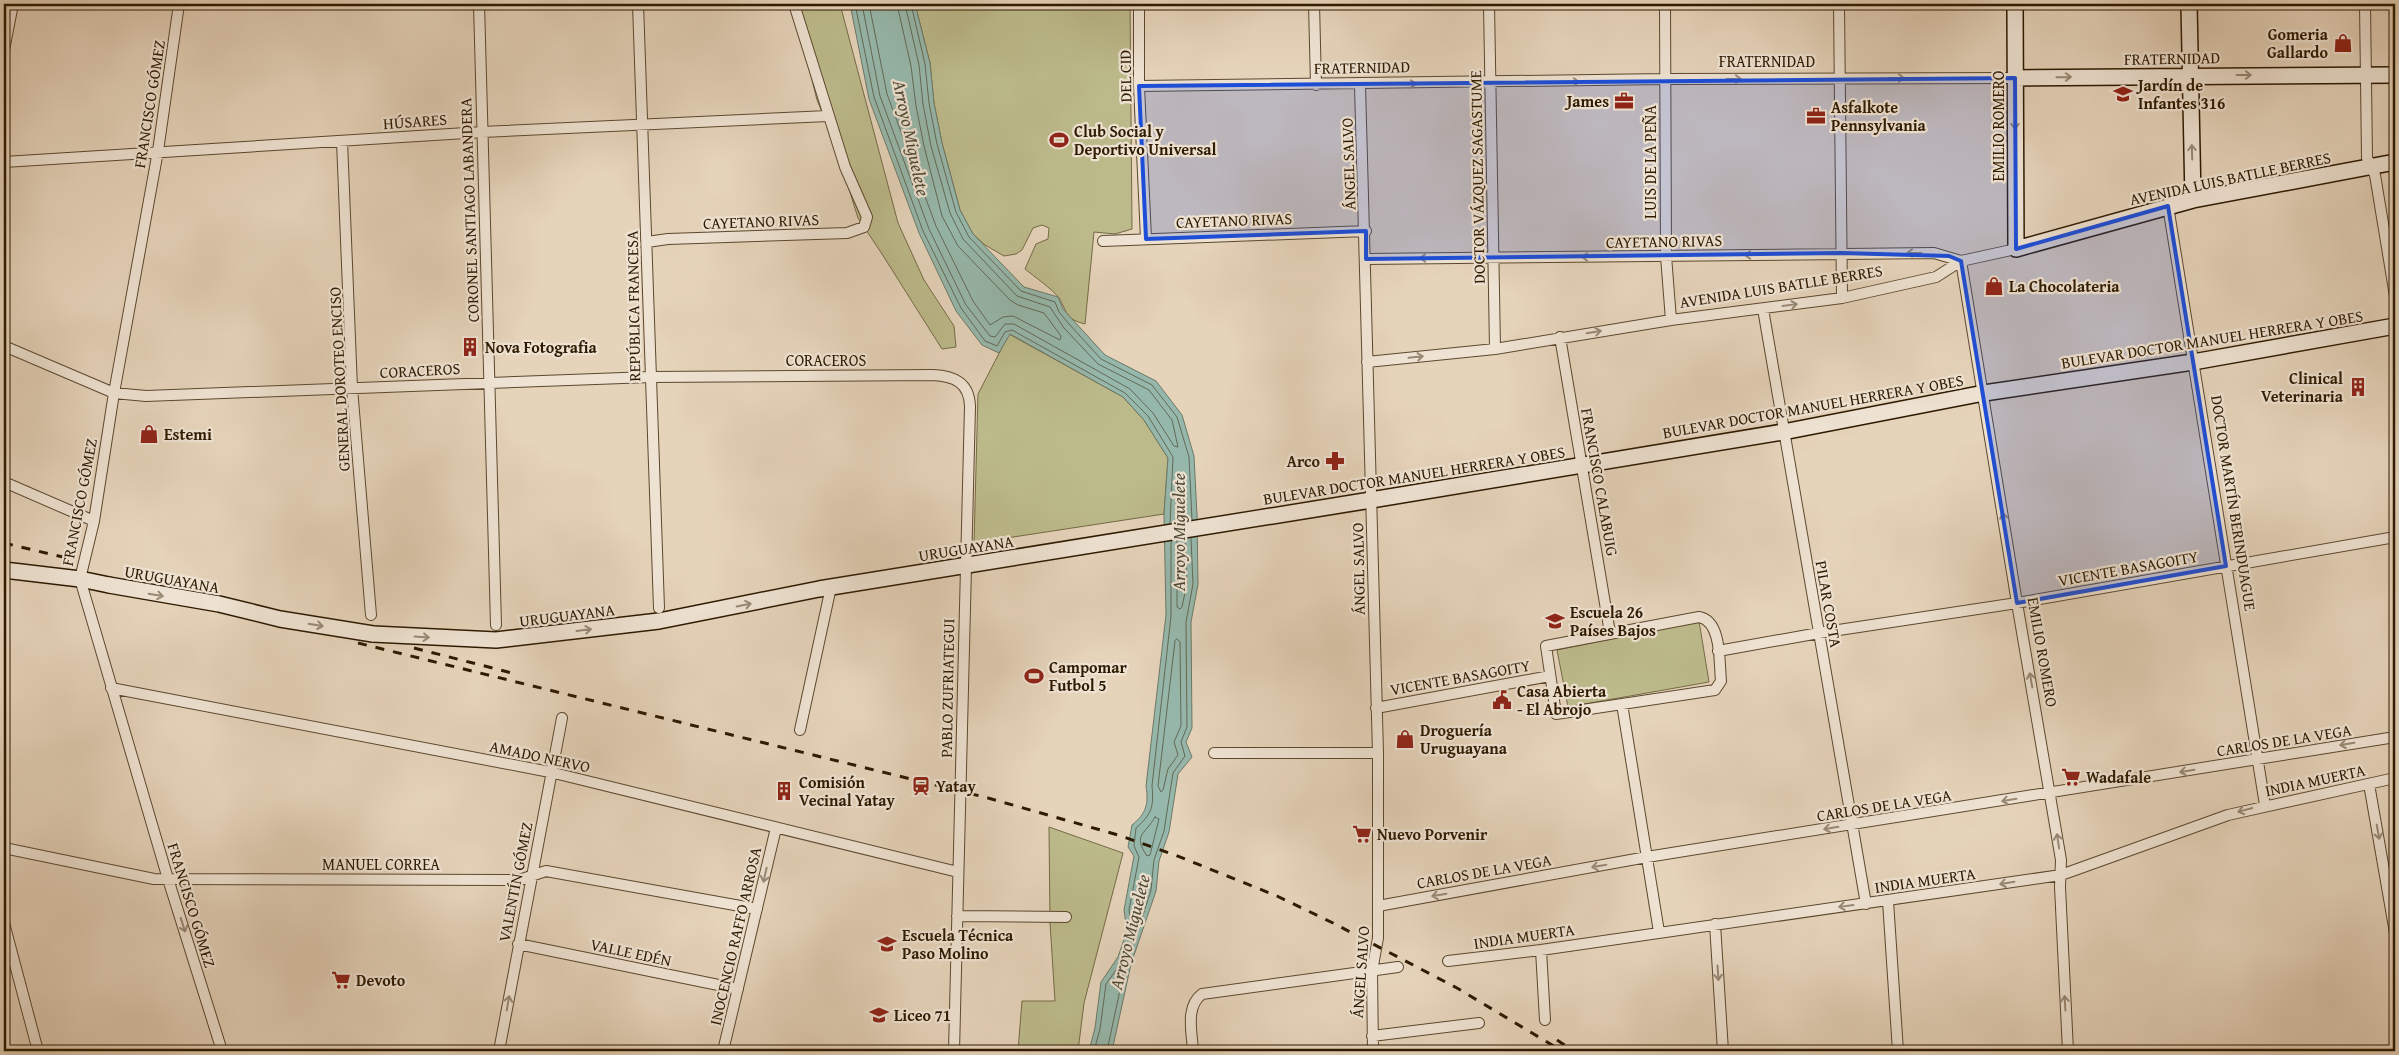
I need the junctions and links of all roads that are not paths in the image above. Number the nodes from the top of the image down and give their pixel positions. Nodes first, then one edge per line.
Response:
1 (14, 4) edge
2 (179, 4) edge
3 (478, 4) edge
4 (638, 4) edge
5 (794, 4) edge
6 (1139, 4) edge
7 (1314, 4) edge
8 (1489, 4) edge
9 (1665, 4) edge
10 (1839, 4) edge
11 (2015, 4) edge
12 (2189, 4) edge
13 (2365, 4) edge
14 (4, 50) edge
15 (2189, 75) junction
16 (2366, 75) junction
17 (2395, 75) edge
18 (2015, 78) junction
19 (1665, 79) junction
20 (1840, 79) junction
21 (1489, 83) junction
22 (1316, 85) junction
23 (1360, 85) junction
24 (1139, 86) junction
25 (828, 116) junction
26 (643, 125) junction
27 (482, 132) junction
28 (342, 141) junction
29 (158, 151) junction
30 (4, 162) edge
31 (2395, 162) edge
32 (2372, 167) junction
33 (2193, 200) junction
34 (2168, 206) junction
35 (1366, 231) junction
36 (1146, 239) junction
37 (1103, 241) dead end
38 (647, 242) junction
39 (2016, 249) junction
40 (1841, 253) junction
41 (1666, 256) junction
42 (1493, 257) junction
43 (1366, 259) junction
44 (1961, 262) junction
45 (2395, 296) edge
46 (1842, 298) junction
47 (1763, 309) junction
48 (1671, 320) junction
49 (2395, 326) edge
50 (1560, 337) junction
51 (4, 346) edge
52 (1495, 349) junction
53 (1367, 362) junction
54 (2193, 362) junction
55 (650, 376) junction
56 (490, 382) junction
57 (965, 386) joint
58 (352, 388) junction
59 (114, 393) junction
60 (1984, 393) junction
61 (1783, 432) junction
62 (1582, 465) junction
63 (4, 482) edge
64 (1371, 500) junction
65 (94, 521) junction
66 (2395, 537) edge
67 (1134, 539) joint
68 (965, 566) junction
69 (2226, 566) junction
70 (4, 570) edge
71 (80, 579) junction
72 (825, 588) junction
73 (2017, 603) junction
74 (659, 608) dead end
75 (371, 615) dead end
76 (496, 625) dead end
77 (1819, 632) junction
78 (1610, 633) junction
79 (1718, 650) junction
80 (1550, 676) junction
81 (111, 688) junction
82 (1622, 704) junction
83 (1376, 708) junction
84 (562, 718) dead end
85 (800, 730) dead end
86 (2395, 736) edge
87 (1214, 752) dead end
88 (1378, 753) junction
89 (2257, 759) junction
90 (550, 772) junction
91 (2395, 778) edge
92 (2369, 784) junction
93 (2051, 793) junction
94 (2265, 805) junction
95 (1852, 825) junction
96 (776, 828) junction
97 (4, 848) edge
98 (1647, 857) junction
99 (958, 872) junction
100 (2061, 875) junction
101 (531, 876) junction
102 (168, 879) junction
103 (1888, 901) junction
104 (1866, 904) junction
105 (1378, 906) junction
106 (757, 909) junction
107 (957, 916) junction
108 (1066, 917) dead end
109 (4, 923) edge
110 (1715, 924) junction
111 (1659, 932) junction
112 (2395, 933) edge
113 (518, 944) junction
114 (1541, 950) junction
115 (1448, 961) dead end
116 (1398, 968) dead end
117 (1372, 971) junction
118 (738, 989) junction
119 (1545, 1020) dead end
120 (1479, 1023) dead end
121 (1372, 1036) junction
122 (38, 1051) edge
123 (222, 1051) edge
124 (499, 1051) edge
125 (723, 1051) edge
126 (954, 1051) edge
127 (1194, 1051) edge
128 (1372, 1051) edge
129 (1723, 1051) edge
130 (1898, 1051) edge
131 (2068, 1051) edge

1 - 14 street
2 - 29 street, FRANCISCO GÓMEZ
3 - 27 street, CORONEL SANTIAGO LABANDERA
4 - 26 street, REPÚBLICA FRANCESA
5 - 25 street
6 - 24 street, DEL CID
7 - 22 street
8 - 21 street, DOCTOR VÁZQUEZ SAGASTUME
9 - 19 street, LUIS DE LA PEÑA
10 - 20 street
11 - 18 street, EMILIO ROMERO
12 - 15 street
13 - 16 street
15 -> 16 street, FRATERNIDAD
18 -> 15 street, FRATERNIDAD
33 -> 15 street
16 - 17 street, FRATERNIDAD
16 - 32 street
20 -> 18 street, FRATERNIDAD
18 -> 39 street, EMILIO ROMERO
19 -> 20 street, FRATERNIDAD
21 -> 19 street, FRATERNIDAD
19 - 41 street, LUIS DE LA PEÑA
20 - 40 street
23 -> 21 street, FRATERNIDAD
21 - 42 street, DOCTOR VÁZQUEZ SAGASTUME
22 - 23 street, FRATERNIDAD
22 - 24 street, FRATERNIDAD
23 - 35 street, ÁNGEL SALVO
24 - 36 street, DEL CID
25 - 26 street, HÚSARES
25 - 38 street, CAYETANO RIVAS
26 - 27 street, HÚSARES
26 - 38 street, REPÚBLICA FRANCESA
27 - 28 street, HÚSARES
27 - 56 street, CORONEL SANTIAGO LABANDERA
28 - 29 street, HÚSARES
28 - 58 street, GENERAL DOROTEO ENCISO
29 - 30 street, HÚSARES
29 - 59 street, FRANCISCO GÓMEZ
31 - 32 street, AVENIDA LUIS BATLLE BERRES
32 - 33 street, AVENIDA LUIS BATLLE BERRES
32 - 45 street
33 - 34 street, AVENIDA LUIS BATLLE BERRES
34 - 39 street, AVENIDA LUIS BATLLE BERRES
34 - 54 street, DOCTOR MARTÍN BERINDUAGUE
35 - 36 street, CAYETANO RIVAS
35 - 43 street, ÁNGEL SALVO
36 - 37 street, CAYETANO RIVAS
38 - 55 street, REPÚBLICA FRANCESA
39 - 44 street, AVENIDA LUIS BATLLE BERRES
40 -> 41 street, CAYETANO RIVAS
44 -> 40 street, CAYETANO RIVAS
40 - 46 street
41 -> 42 street, CAYETANO RIVAS
41 - 48 street, LUIS DE LA PEÑA
42 -> 43 street, CAYETANO RIVAS
42 - 52 street, DOCTOR VÁZQUEZ SAGASTUME
43 - 53 street, ÁNGEL SALVO
44 - 46 street, AVENIDA LUIS BATLLE BERRES
44 - 60 street, EMILIO ROMERO
47 -> 46 street, AVENIDA LUIS BATLLE BERRES
47 - 48 street, AVENIDA LUIS BATLLE BERRES
47 - 61 street, PILAR COSTA
50 -> 48 street, AVENIDA LUIS BATLLE BERRES
49 - 54 street, BULEVAR DOCTOR MANUEL HERRERA Y OBES
50 - 52 street, AVENIDA LUIS BATLLE BERRES
50 - 62 street, FRANCISCO CALABUIG
51 - 59 street, CORACEROS
53 -> 52 street, AVENIDA LUIS BATLLE BERRES
53 - 64 street, ÁNGEL SALVO
54 - 60 street, BULEVAR DOCTOR MANUEL HERRERA Y OBES
54 - 69 street, DOCTOR MARTÍN BERINDUAGUE
55 - 56 street, CORACEROS
55 - 57 street, CORACEROS
55 - 74 street, REPÚBLICA FRANCESA
56 - 58 street, CORACEROS
56 - 76 street, CORONEL SANTIAGO LABANDERA
57 - 68 street, PABLO ZUFRIATEGUI
58 - 59 street, CORACEROS
58 - 75 street, GENERAL DOROTEO ENCISO
59 - 65 street, FRANCISCO GÓMEZ
60 - 61 street, BULEVAR DOCTOR MANUEL HERRERA Y OBES
73 -> 60 street, EMILIO ROMERO
61 - 62 street, BULEVAR DOCTOR MANUEL HERRERA Y OBES
61 - 77 street, PILAR COSTA
62 - 64 street, BULEVAR DOCTOR MANUEL HERRERA Y OBES
62 - 78 street, FRANCISCO CALABUIG
63 - 65 street
64 - 67 street, BULEVAR DOCTOR MANUEL HERRERA Y OBES
64 - 83 street, ÁNGEL SALVO
65 - 71 street, FRANCISCO GÓMEZ
66 - 69 street, VICENTE BASAGOITY
67 - 68 street, URUGUAYANA
68 - 72 street, URUGUAYANA
68 - 99 street, PABLO ZUFRIATEGUI
69 - 73 street, VICENTE BASAGOITY
69 - 89 street, DOCTOR MARTÍN BERINDUAGUE
70 - 71 street, URUGUAYANA
71 -> 72 street, URUGUAYANA, bridge
71 - 81 street, FRANCISCO GÓMEZ
72 - 85 street
73 - 77 street, VICENTE BASAGOITY
93 -> 73 street, EMILIO ROMERO
77 - 79 street, VICENTE BASAGOITY
77 - 95 street, PILAR COSTA
78 - 79 street, VICENTE BASAGOITY
78 - 80 street, VICENTE BASAGOITY
79 - 82 street, VICENTE BASAGOITY
80 - 82 street, VICENTE BASAGOITY
80 - 83 street, VICENTE BASAGOITY
81 - 90 street, AMADO NERVO
81 - 102 street, FRANCISCO GÓMEZ
82 - 98 street
83 - 88 street, ÁNGEL SALVO
84 - 90 street, VALENTÍN GÓMEZ
86 -> 89 street, CARLOS DE LA VEGA
87 - 88 street
88 - 105 street, ÁNGEL SALVO
89 -> 93 street, CARLOS DE LA VEGA
89 - 94 street, DOCTOR MARTÍN BERINDUAGUE
90 - 96 street, AMADO NERVO
90 - 101 street, VALENTÍN GÓMEZ
91 - 92 street, INDIA MUERTA
92 - 94 street, INDIA MUERTA
92 -> 112 street
93 -> 95 street, CARLOS DE LA VEGA
100 -> 93 street, EMILIO ROMERO
94 -> 100 street, INDIA MUERTA
95 -> 98 street, CARLOS DE LA VEGA
95 - 104 street, PILAR COSTA
96 - 99 street, AMADO NERVO
96 -> 106 street, INOCENCIO RAFFO ARROSA
97 - 102 street, MANUEL CORREA
98 -> 105 street, CARLOS DE LA VEGA
98 - 111 street
99 - 107 street, PABLO ZUFRIATEGUI
100 -> 103 street, INDIA MUERTA
131 -> 100 street, EMILIO ROMERO
101 - 102 street, MANUEL CORREA
101 - 106 street, MANUEL CORREA
101 - 113 street, VALENTÍN GÓMEZ
102 -> 123 street, FRANCISCO GÓMEZ
103 - 104 street, INDIA MUERTA
103 - 130 street
104 -> 110 street, INDIA MUERTA
105 - 117 street, ÁNGEL SALVO
106 - 118 street, INOCENCIO RAFFO ARROSA
107 - 108 street
107 - 126 street, PABLO ZUFRIATEGUI
109 - 122 street
110 - 111 street, INDIA MUERTA
110 -> 129 street
111 - 114 street, INDIA MUERTA
113 - 118 street, VALLE EDÉN
124 -> 113 street, VALENTÍN GÓMEZ
114 - 115 street, INDIA MUERTA
114 - 119 street
116 - 117 street
117 - 121 street, ÁNGEL SALVO
117 - 127 street
118 - 125 street, INOCENCIO RAFFO ARROSA
120 - 121 street
121 - 128 street, ÁNGEL SALVO

